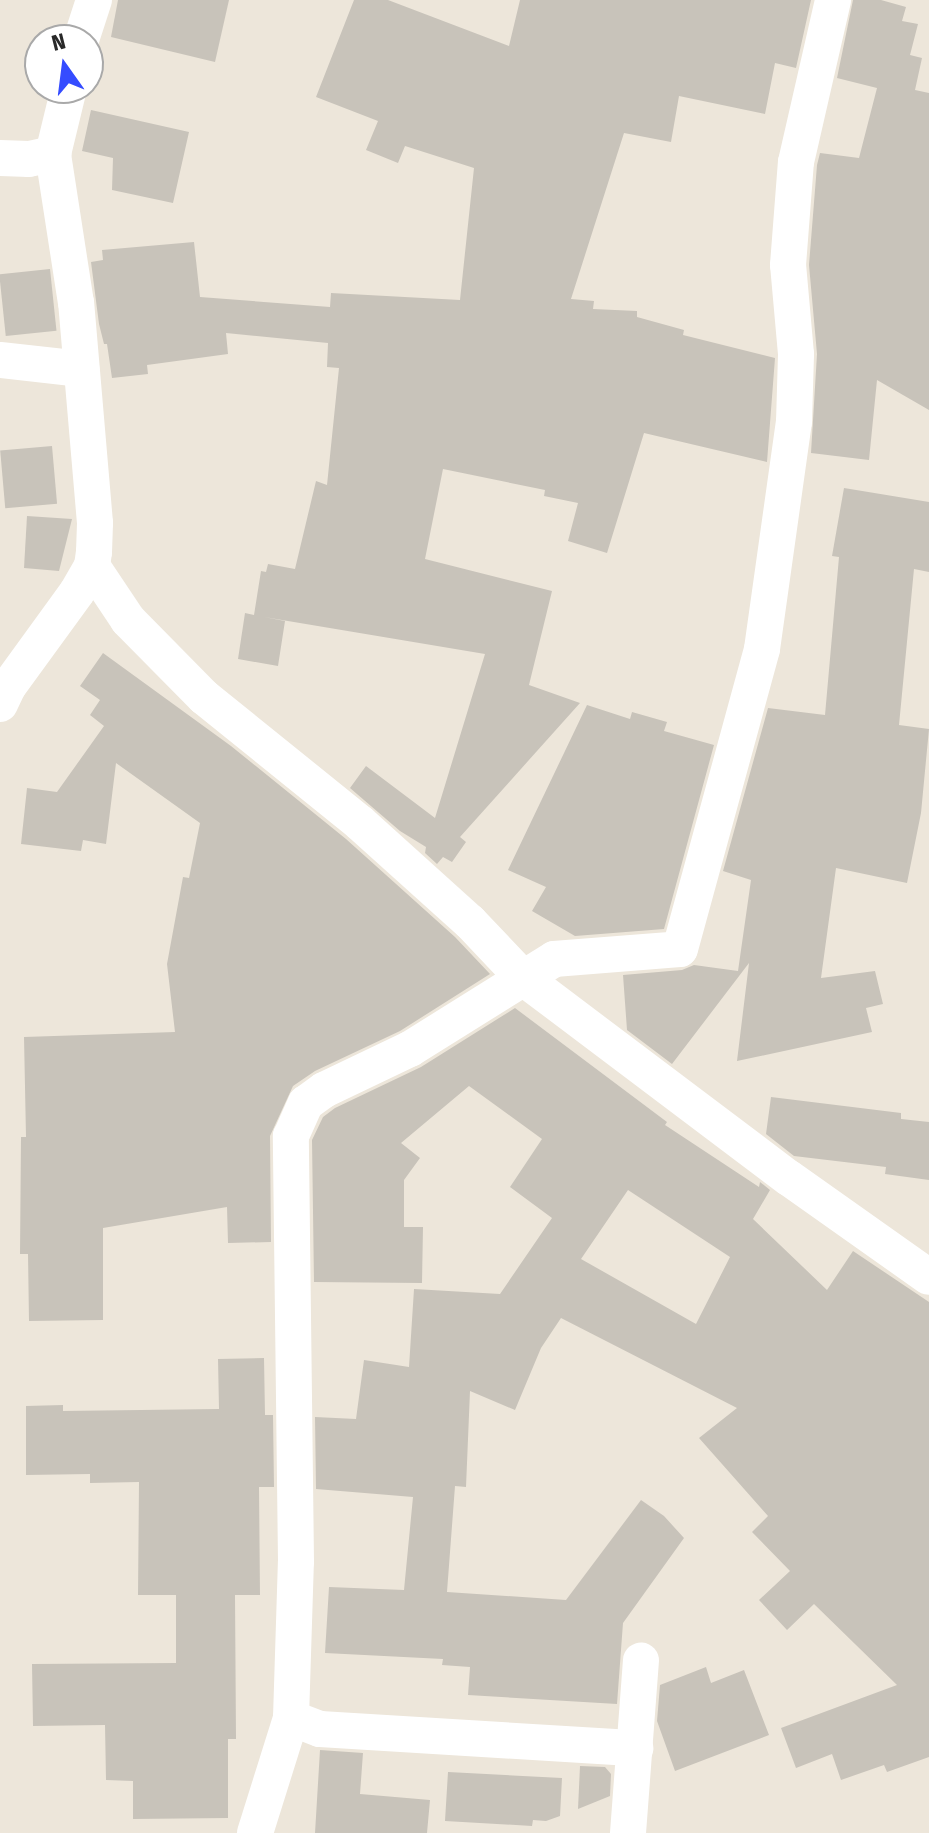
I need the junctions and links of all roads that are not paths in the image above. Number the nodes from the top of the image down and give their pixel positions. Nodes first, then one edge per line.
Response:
1 (94, 0) edge
2 (833, 0) edge
3 (86, 24) edge
4 (65, 104) edge
5 (53, 154) junction
6 (0, 158) edge
7 (0, 360) edge
8 (82, 369) junction
9 (92, 566) junction
10 (0, 704) edge
11 (522, 977) junction
12 (929, 1277) edge
13 (641, 1660) dead end
14 (291, 1718) junction
15 (635, 1748) junction
16 (255, 1833) edge
17 (628, 1833) edge

1 - 3 street
2 - 11 street
4 - 5 street
5 - 6 street
5 - 8 street
7 - 8 street
8 - 9 street
9 - 10 street
9 - 11 street
11 - 12 street
11 - 14 street
13 - 15 street
14 - 15 street
14 - 16 street
15 - 17 street

